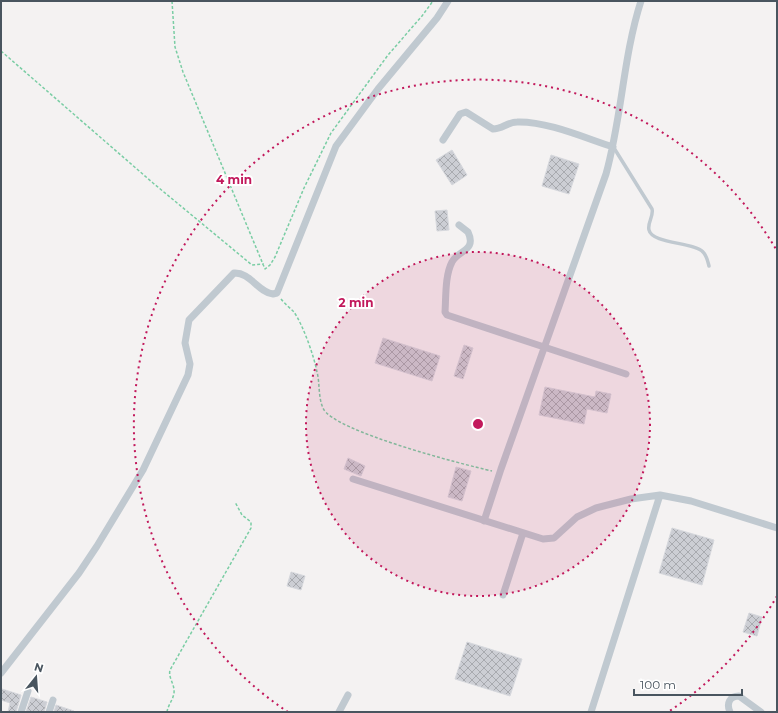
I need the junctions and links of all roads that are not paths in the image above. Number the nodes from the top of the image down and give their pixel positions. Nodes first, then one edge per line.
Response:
1 (448, 1) edge
2 (641, 1) edge
3 (443, 140) dead end
4 (613, 147) junction
5 (459, 225) dead end
6 (709, 266) dead end
7 (545, 347) junction
8 (626, 374) dead end
9 (353, 479) dead end
10 (660, 495) junction
11 (484, 521) junction
12 (777, 528) edge
13 (523, 533) junction
14 (502, 595) dead end
15 (1, 673) edge
16 (28, 691) dead end
17 (348, 694) dead end
18 (53, 700) dead end
19 (21, 712) edge
20 (49, 712) edge
21 (339, 712) edge
22 (591, 712) edge
23 (730, 712) edge
24 (761, 712) edge

1 - 15 street
2 - 4 street
3 - 4 street
4 - 6 lane
4 - 7 street
5 - 7 street
7 - 8 street
7 - 11 street
9 - 11 street
10 - 12 street
10 - 13 street
10 - 22 street
11 - 13 street
13 - 14 street
16 - 19 street
17 - 21 street
18 - 20 street
23 - 24 street

